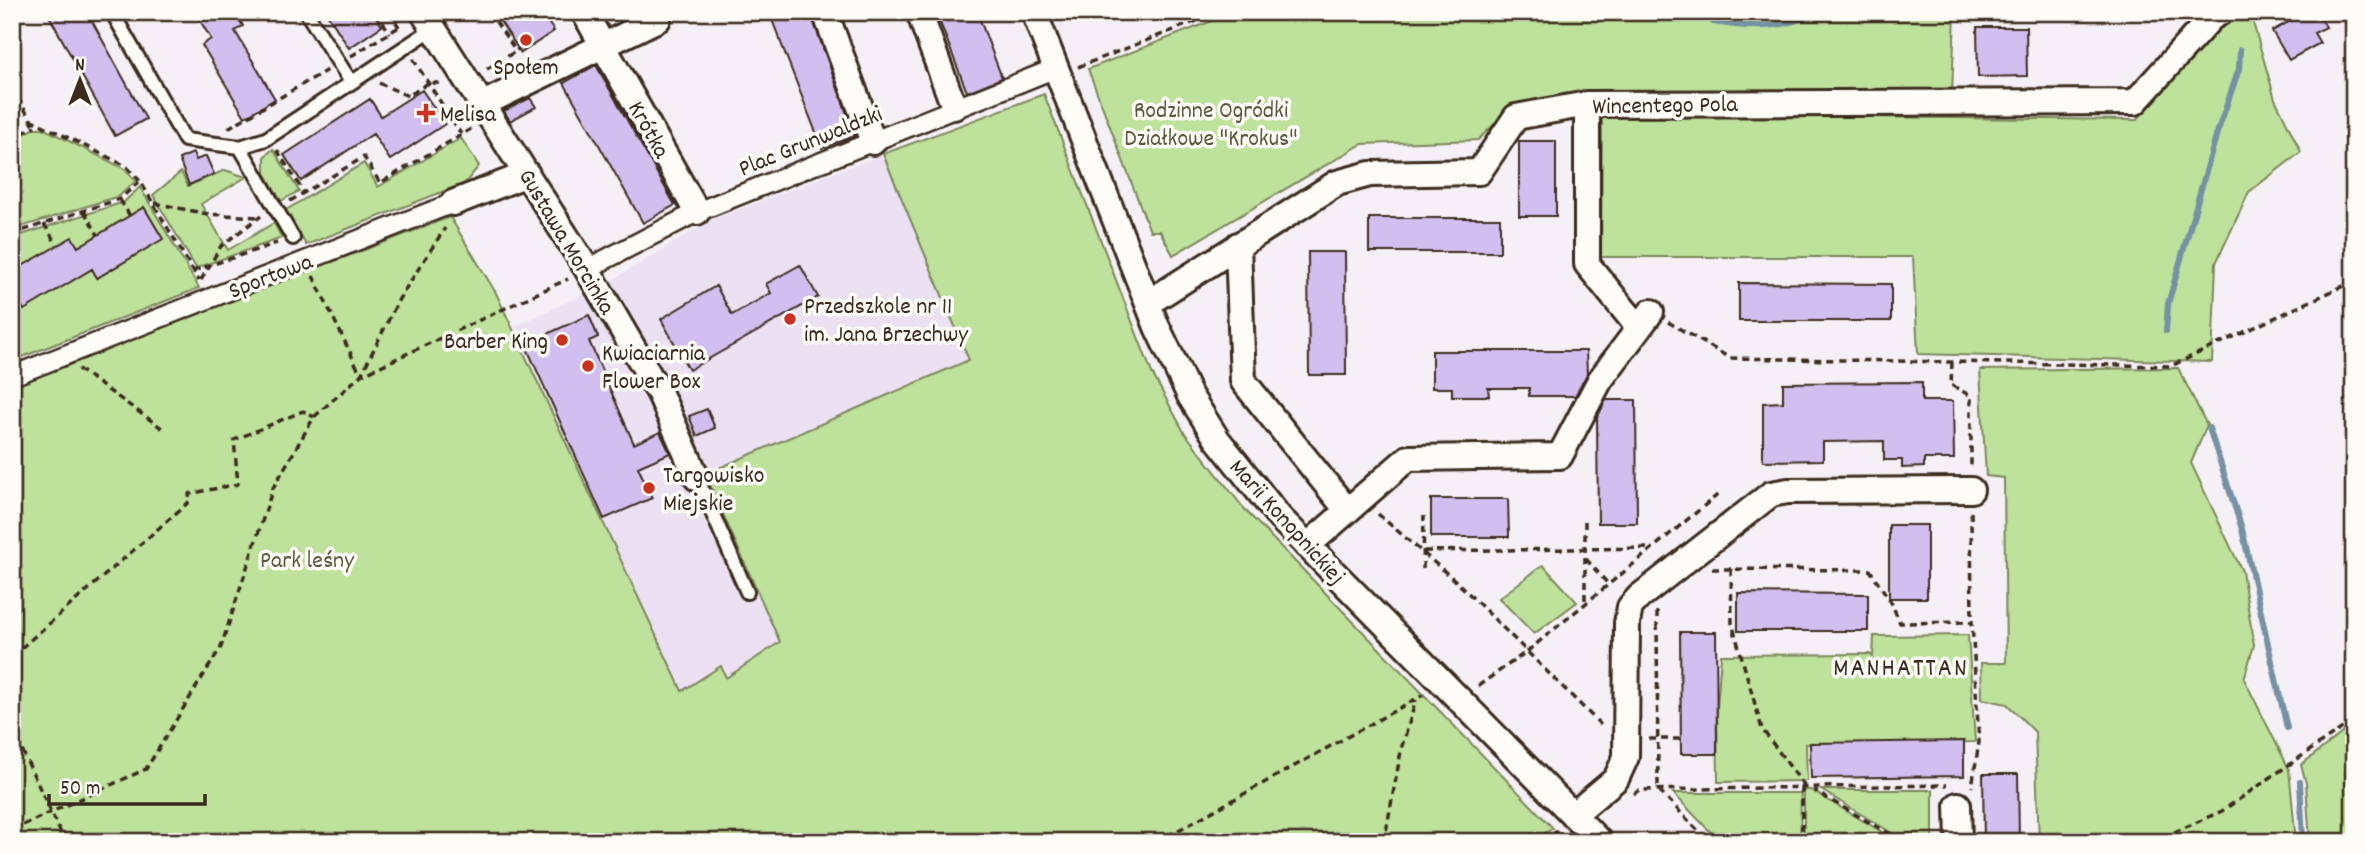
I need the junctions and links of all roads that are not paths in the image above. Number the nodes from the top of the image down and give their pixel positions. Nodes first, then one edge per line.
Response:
1 (112, 12) edge
2 (306, 12) edge
3 (655, 12) edge
4 (825, 12) edge
5 (919, 12) edge
6 (1034, 12) edge
7 (585, 14) edge
8 (2216, 15) edge
9 (421, 23) edge
10 (603, 45) junction
11 (1065, 69) junction
12 (351, 82) junction
13 (1587, 104) junction
14 (954, 107) junction
15 (482, 113) junction
16 (873, 142) junction
17 (240, 147) junction
18 (527, 174) junction
19 (453, 203) joint
20 (697, 212) junction
21 (293, 238) road end
22 (1238, 245) junction
23 (587, 269) junction
24 (1148, 303) junction
25 (12, 376) edge
26 (697, 478) joint
27 (1971, 490) road end
28 (1358, 508) junction
29 (1307, 546) junction
30 (747, 592) dead end
31 (1967, 795) road end
32 (1573, 815) junction
33 (1600, 842) edge
34 (1959, 842) edge

1 - 17 lane
2 - 12 lane
3 - 10 street
4 - 16 street
5 - 14 street
6 - 11 street, Marii Konopnickiej
7 - 10 street, Krótka
8 - 13 street, Wincentego Pola
9 - 12 lane
9 - 15 street, Gustawa Morcinka
10 - 15 street
10 - 20 street, Krótka
11 - 14 street, Plac Grunwaldzki
11 - 24 street, Marii Konopnickiej
12 - 17 lane
13 - 22 street, Wincentego Pola
13 - 28 street
14 - 16 street, Plac Grunwaldzki
15 - 18 street, Gustawa Morcinka
16 - 20 street, Plac Grunwaldzki
17 - 21 lane
18 - 19 street, Sportowa
18 - 23 street, Gustawa Morcinka
19 - 25 street, Sportowa
20 - 23 street, Plac Grunwaldzki
22 - 24 street, Wincentego Pola
22 - 28 street
23 - 26 street, Gustawa Morcinka
24 - 29 street, Marii Konopnickiej
26 - 30 lane
27 - 32 street
28 - 29 street
29 - 32 street, Marii Konopnickiej
31 - 34 street
32 - 33 street, Marii Konopnickiej

